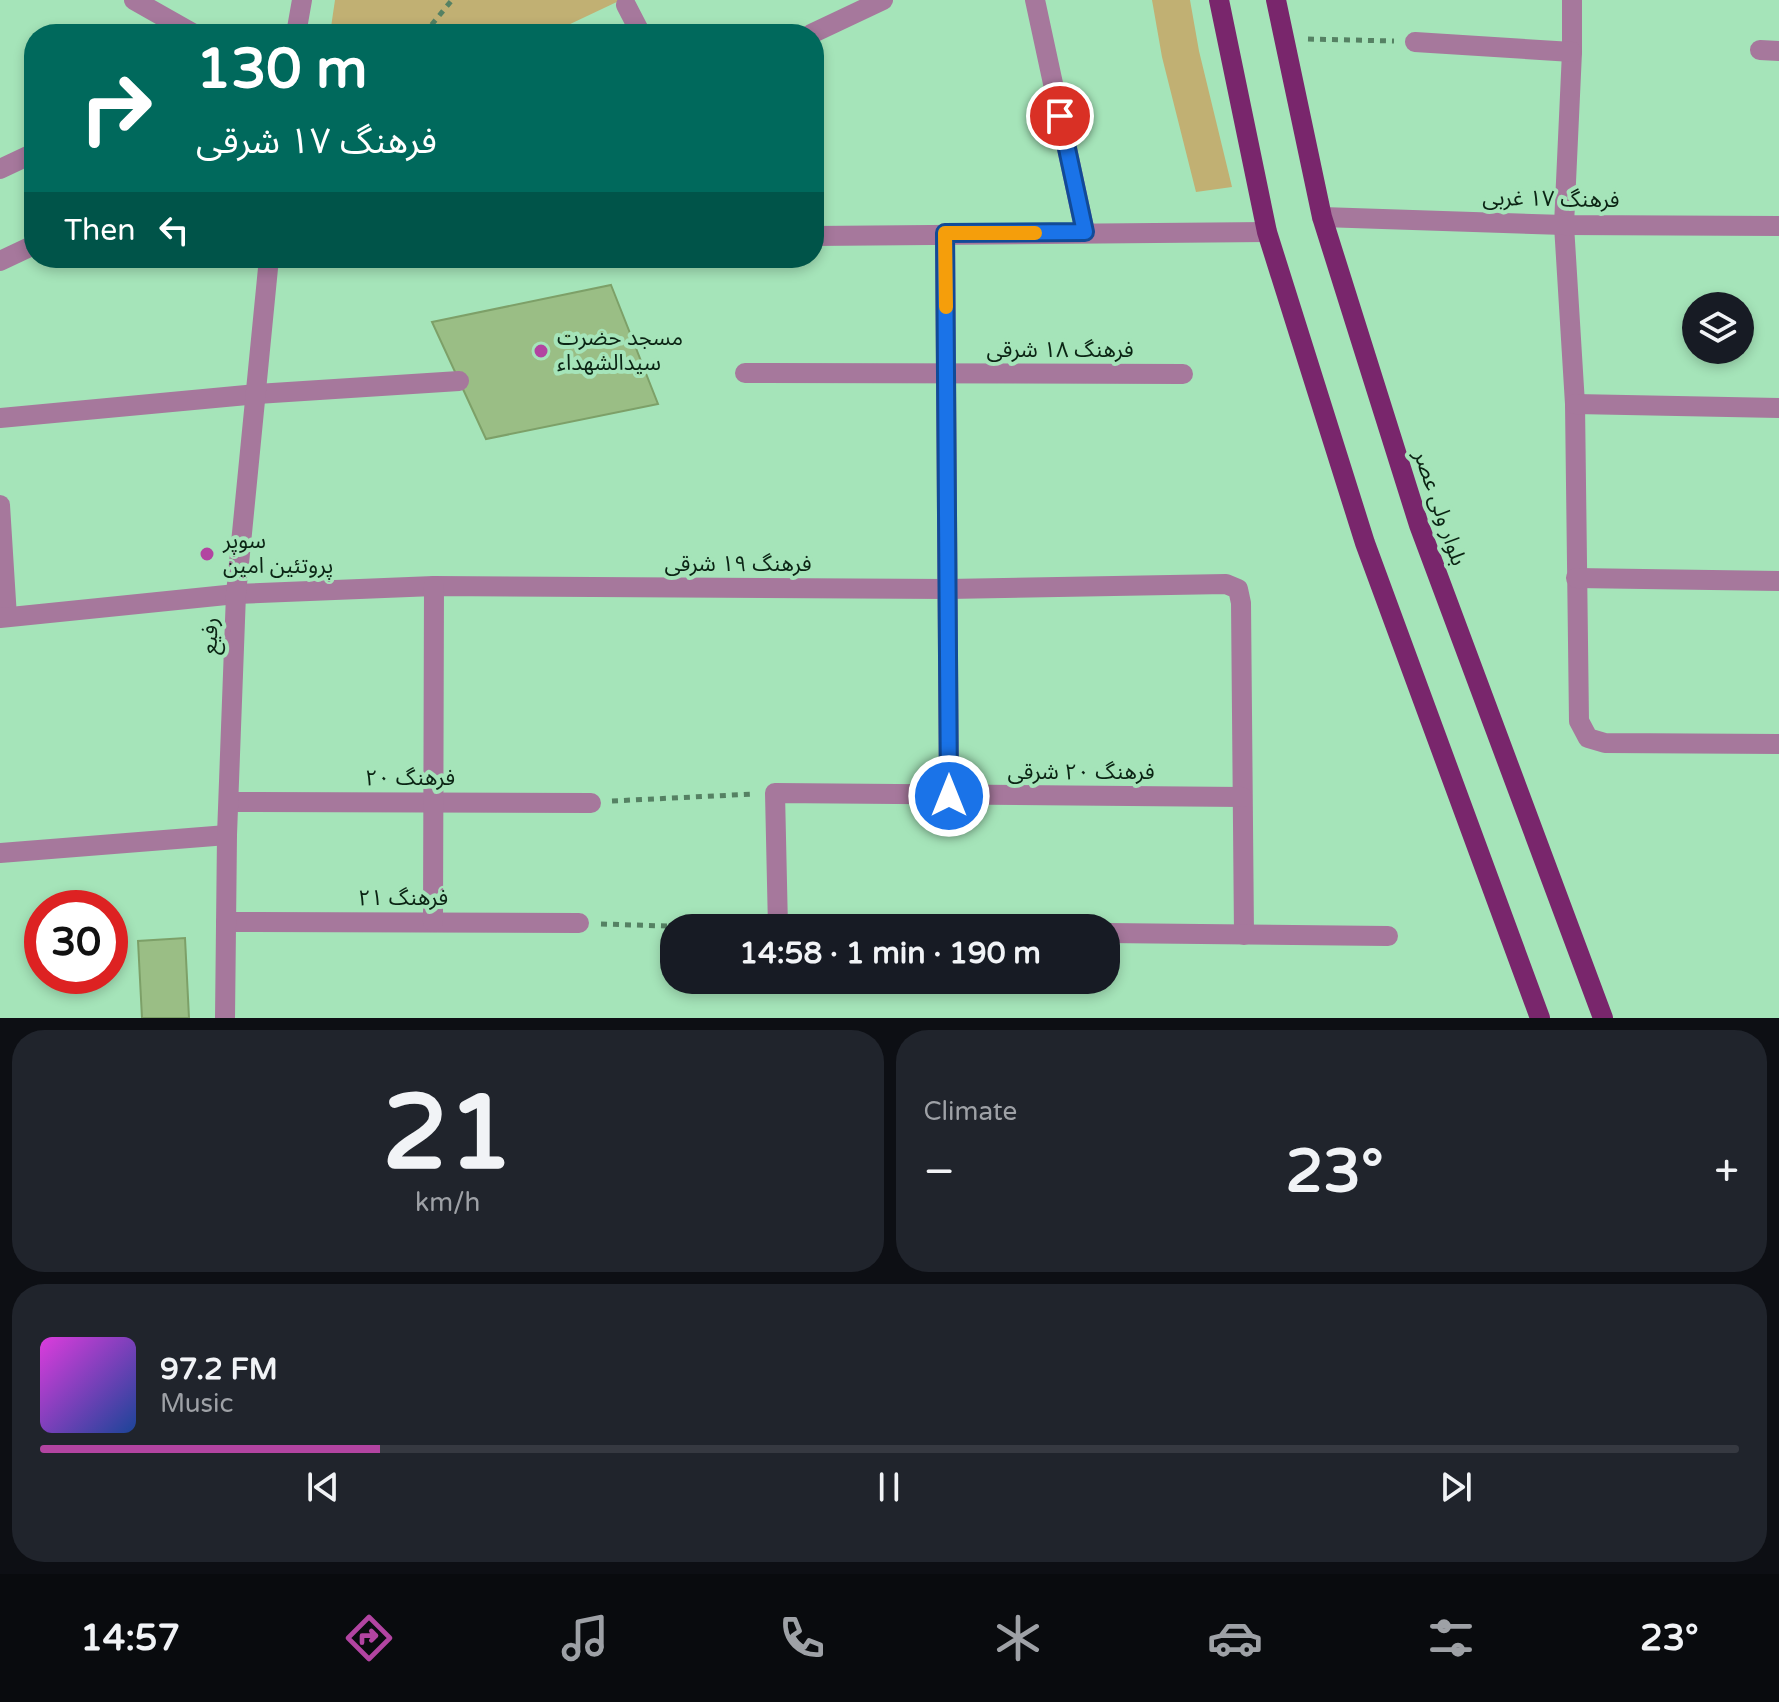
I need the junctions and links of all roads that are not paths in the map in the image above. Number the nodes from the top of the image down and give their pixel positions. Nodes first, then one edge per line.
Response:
1 (134, 0) edge
2 (302, 0) edge
3 (883, 0) edge
4 (1035, 0) edge
5 (1219, 0) edge
6 (1276, 0) edge
7 (1572, 0) edge
8 (626, 5) dead end
9 (176, 24) edge
10 (298, 24) edge
11 (636, 24) edge
12 (824, 28) edge
13 (1415, 42) road end
14 (1572, 52) junction
15 (24, 158) edge
16 (0, 169) edge
17 (1322, 217) junction
18 (1564, 225) junction
19 (1779, 226) edge
20 (1085, 232) junction
21 (1267, 232) junction
22 (945, 233) junction
23 (824, 236) edge
24 (24, 250) edge
25 (0, 261) edge
26 (268, 268) edge
27 (745, 373) dead end
28 (946, 374) junction
29 (1183, 374) dead end
30 (459, 381) dead end
31 (257, 394) junction
32 (1575, 404) junction
33 (1779, 408) edge
34 (0, 418) edge
35 (0, 505) edge
36 (1576, 578) junction
37 (1779, 581) edge
38 (434, 586) junction
39 (948, 589) junction
40 (236, 594) junction
41 (4, 618) edge
42 (1779, 744) edge
43 (949, 796) junction
44 (1242, 797) junction
45 (229, 802) junction
46 (433, 802) junction
47 (591, 803) road end
48 (227, 835) junction
49 (0, 853) edge
50 (778, 914) edge
51 (226, 922) junction
52 (433, 922) junction
53 (579, 923) road end
54 (1120, 933) edge
55 (1244, 935) junction
56 (1388, 936) dead end
57 (225, 1018) edge
58 (1540, 1018) edge
59 (1603, 1018) edge

1 - 9 street
2 - 10 street
3 - 12 street
4 - 20 street
5 - 21 main road
6 - 17 main road, بلوار ولی عصر
7 - 14 street
8 - 11 street
13 - 14 street
14 - 18 street
15 - 16 street
17 - 18 street, فرهنگ ۱۷ غربی
17 - 59 main road, بلوار ولی عصر
18 - 19 street, فرهنگ ۱۷ غربی
18 - 32 street
20 - 21 street
20 - 22 street
21 - 58 main road
22 - 23 street
22 - 28 street
24 - 25 street
26 - 31 street, رفیع
27 - 28 street, فرهنگ ۱۸ شرقی
28 - 29 street, فرهنگ ۱۸ شرقی
28 - 39 street
30 - 31 street
31 - 34 street
31 - 40 street, رفیع
32 - 33 street
32 - 36 street
35 - 41 street
36 - 37 street
36 - 42 street
38 - 39 street, فرهنگ ۱۹ شرقی
38 - 40 street, فرهنگ ۱۹ شرقی
38 - 46 street
39 - 43 street
39 - 44 street, فرهنگ ۱۹ شرقی
40 - 41 street, فرهنگ ۱۹ شرقی
40 - 45 street, رفیع
43 - 44 street, فرهنگ ۲۰ شرقی
43 - 50 street, فرهنگ ۲۰ شرقی
44 - 55 street
45 - 46 street, فرهنگ ۲۰
45 - 48 street, رفیع
46 - 47 street, فرهنگ ۲۰
46 - 52 street
48 - 49 street
48 - 51 street, رفیع
51 - 52 street, فرهنگ ۲۱
51 - 57 street, رفیع
52 - 53 street, فرهنگ ۲۱
54 - 55 street
55 - 56 street

